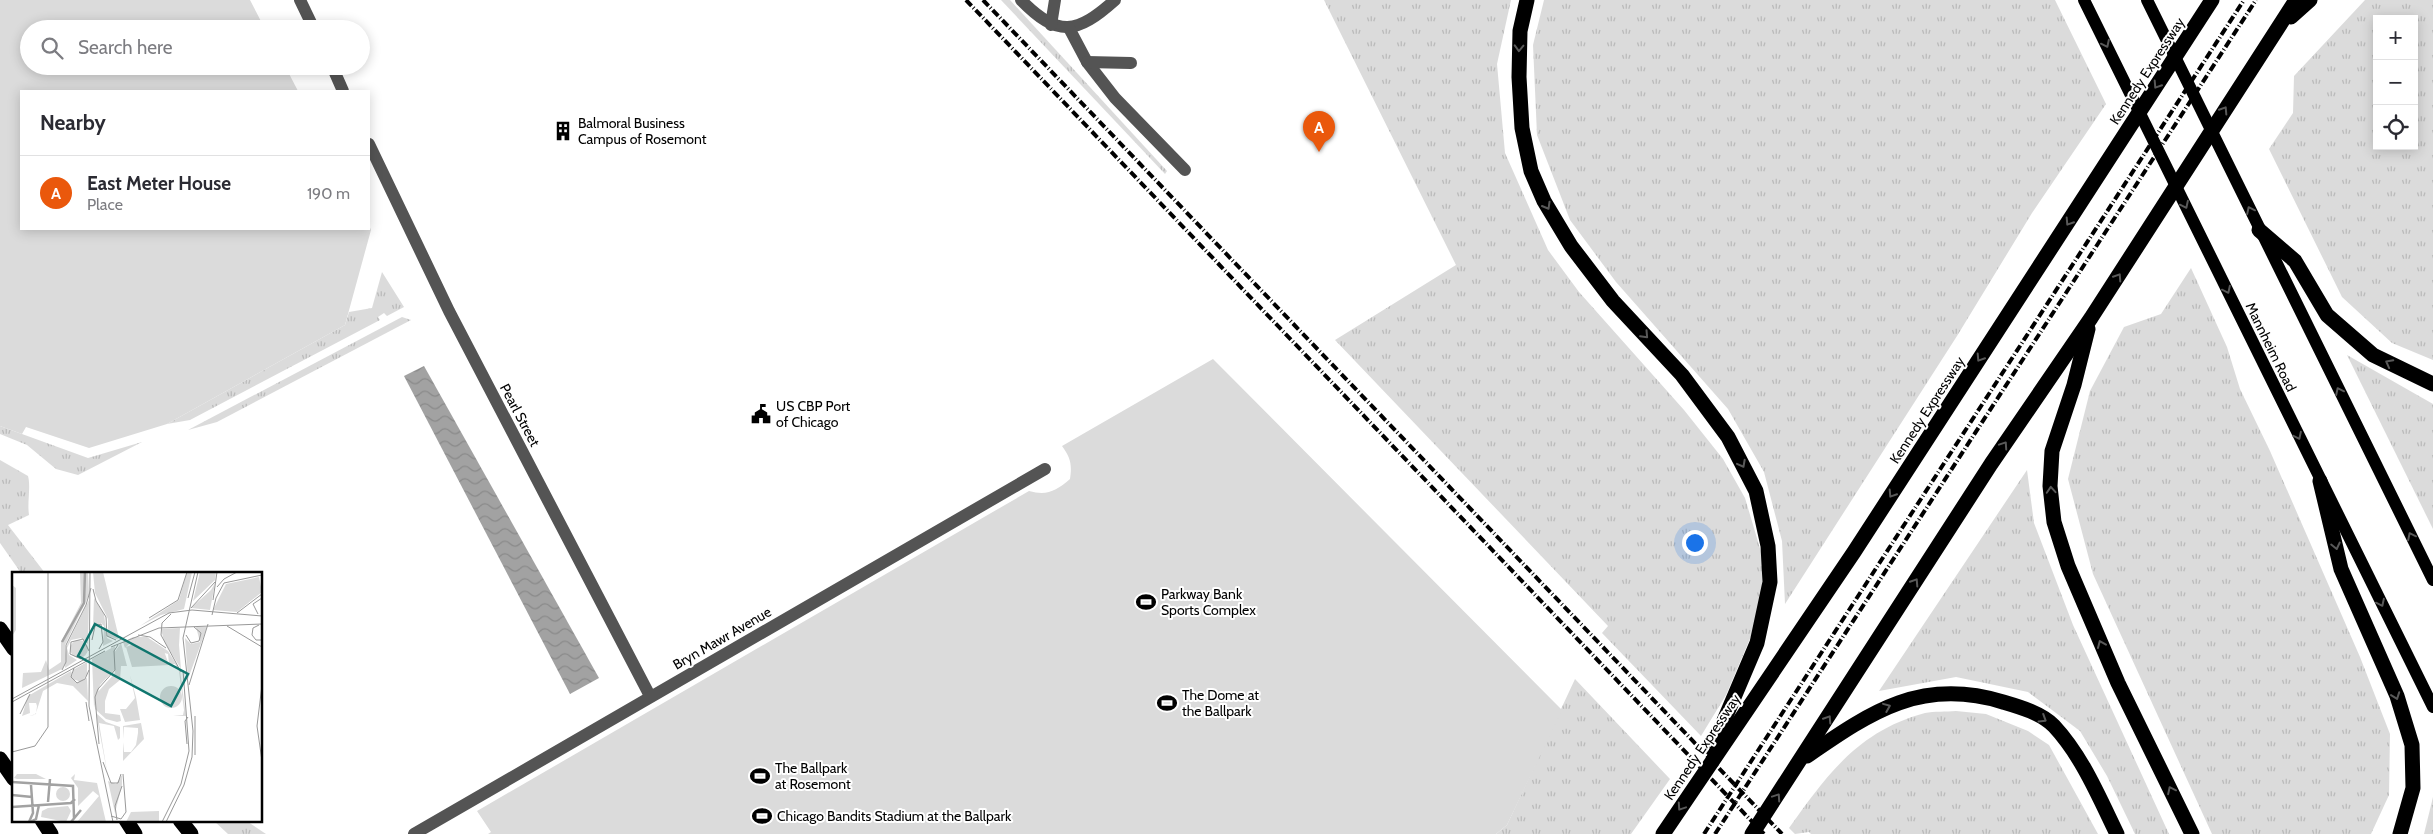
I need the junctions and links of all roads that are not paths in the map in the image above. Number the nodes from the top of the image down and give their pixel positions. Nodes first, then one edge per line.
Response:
1 (300, 0) edge
2 (1021, 0) edge
3 (1055, 0) edge
4 (1115, 0) edge
5 (1527, 0) edge
6 (2084, 0) edge
7 (2147, 0) edge
8 (2212, 0) edge
9 (2296, 0) edge
10 (2310, 0) edge
11 (310, 20) edge
12 (1051, 25) junction
13 (1069, 28) junction
14 (2268, 42) junction
15 (1087, 62) junction
16 (1131, 63) dead end
17 (336, 75) edge
18 (343, 90) edge
19 (370, 146) edge
20 (1185, 170) dead end
21 (2259, 230) junction
22 (2091, 318) junction
23 (2433, 384) edge
24 (1046, 469) dead end
25 (2320, 481) junction
26 (2433, 580) edge
27 (650, 696) junction
28 (2433, 707) edge
29 (0, 759) edge
30 (1801, 760) junction
31 (12, 776) edge
32 (1698, 781) junction
33 (43, 822) edge
34 (127, 822) edge
35 (182, 822) edge
36 (51, 834) edge
37 (135, 834) edge
38 (191, 834) edge
39 (414, 834) edge
40 (1663, 834) edge
41 (1752, 834) edge
42 (2116, 834) edge
43 (2192, 834) edge
44 (2400, 834) edge

1 - 11 street
2 - 12 street
3 - 12 street
4 - 13 street
5 -> 32 highway
6 -> 25 main road, Mannheim Road
21 -> 7 main road
8 -> 32 highway, Kennedy Expressway
9 - 14 highway
10 - 14 highway
12 - 13 street
13 - 15 street
22 -> 14 highway
15 - 16 street
15 - 20 street
17 - 18 street
19 - 27 street, Pearl Street
23 -> 21 highway
26 -> 21 main road
30 -> 22 highway
43 -> 22 highway
24 - 27 street, Bryn Mawr Avenue
25 -> 28 main road, Mannheim Road
25 -> 44 highway
27 - 39 street, Bryn Mawr Avenue
29 - 31 highway
41 -> 30 highway
30 -> 42 highway
32 -> 40 highway, Kennedy Expressway
33 - 36 highway
34 - 37 highway
35 - 38 highway

